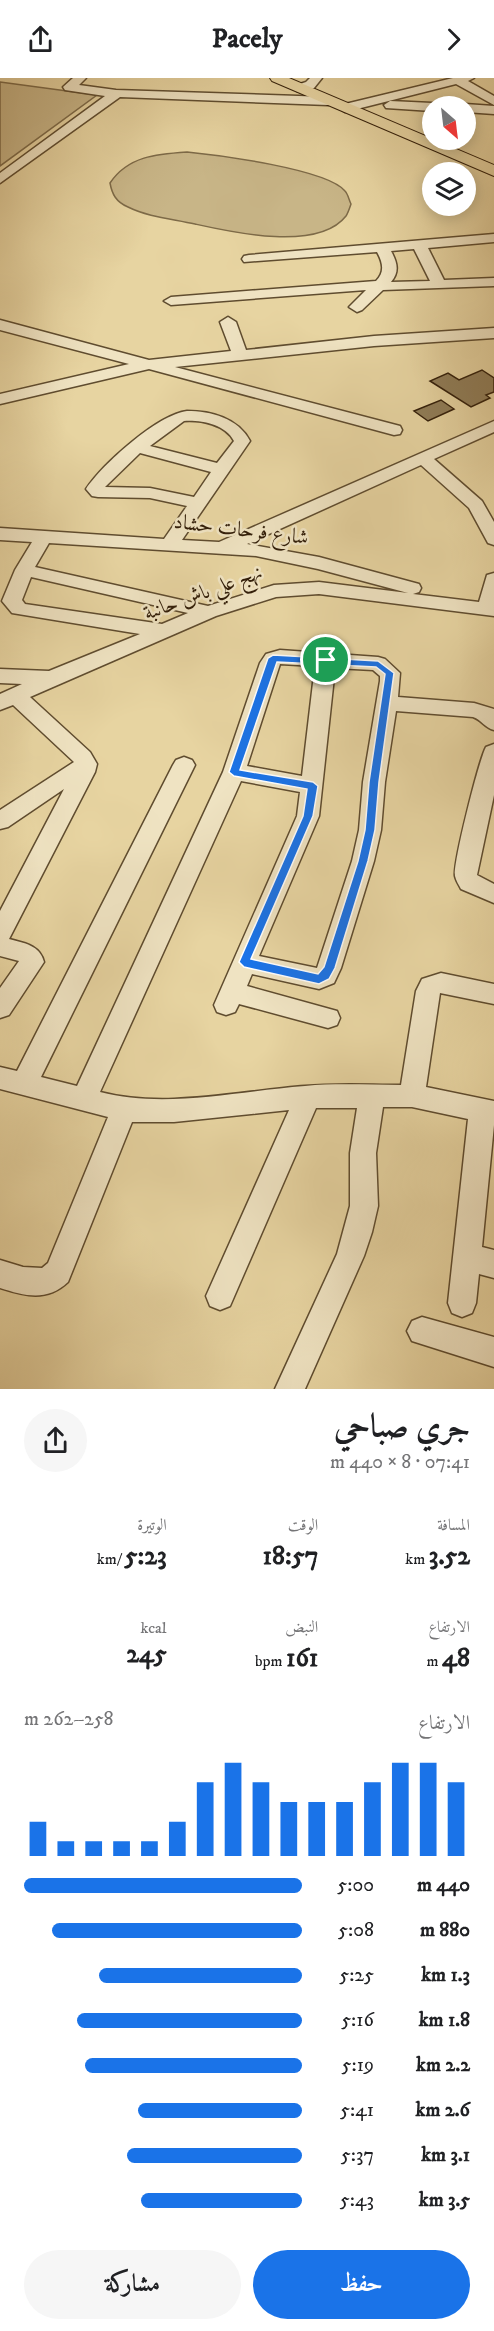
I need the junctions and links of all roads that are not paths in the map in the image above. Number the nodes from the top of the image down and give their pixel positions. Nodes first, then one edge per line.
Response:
1 (79, 78) edge
2 (148, 78) edge
3 (278, 78) edge
4 (305, 82) edge
5 (139, 91) junction
6 (459, 91) edge
7 (116, 94) junction
8 (328, 101) junction
9 (494, 101) edge
10 (354, 106) junction
11 (422, 107) edge
12 (476, 109) edge
13 (494, 110) edge
14 (422, 133) edge
15 (462, 150) edge
16 (494, 163) edge
17 (494, 171) edge
18 (0, 179) edge
19 (494, 238) edge
20 (419, 245) junction
21 (382, 248) junction
22 (249, 259) dead end
23 (494, 282) edge
24 (381, 285) junction
25 (439, 285) junction
26 (348, 287) junction
27 (171, 301) dead end
28 (357, 307) junction
29 (228, 322) dead end
30 (0, 325) edge
31 (494, 333) edge
32 (374, 341) junction
33 (240, 354) junction
34 (146, 365) junction
35 (0, 399) edge
36 (494, 426) edge
37 (394, 430) dead end
38 (139, 448) junction
39 (423, 458) junction
40 (118, 464) junction
41 (222, 470) junction
42 (150, 493) junction
43 (197, 503) junction
44 (0, 534) edge
45 (44, 536) junction
46 (494, 539) edge
47 (170, 543) junction
48 (223, 548) junction
49 (24, 570) junction
50 (494, 579) edge
51 (484, 608) edge
52 (208, 612) junction
53 (166, 631) junction
54 (326, 660) junction
55 (0, 676) edge
56 (52, 678) junction
57 (8, 699) edge
58 (386, 703) junction
59 (494, 723) edge
60 (494, 752) edge
61 (86, 764) junction
62 (184, 765) dead end
63 (234, 772) junction
64 (313, 786) junction
65 (489, 786) edge
66 (0, 821) edge
67 (494, 894) edge
68 (0, 934) edge
69 (0, 946) edge
70 (244, 962) junction
71 (494, 994) edge
72 (0, 1008) edge
73 (328, 1018) dead end
74 (12, 1081) edge
75 (372, 1096) junction
76 (412, 1096) junction
77 (308, 1097) junction
78 (84, 1099) junction
79 (124, 1110) junction
80 (488, 1112) edge
81 (481, 1261) edge
82 (0, 1274) edge
83 (220, 1296) dead end
84 (462, 1303) dead end
85 (422, 1331) dead end
86 (494, 1352) edge
87 (290, 1389) edge

1 - 7 street
2 - 5 street
3 - 4 main road
4 - 8 main road
4 - 10 main road
5 - 7 street
5 - 8 street
6 - 9 street
6 - 10 street
7 - 18 street
8 - 10 main road
10 - 11 street
10 - 14 main road
10 - 17 main road
12 - 13 street
15 - 16 main road
19 - 20 street
20 - 21 street
20 - 25 street
21 - 22 street
21 - 24 street
23 - 25 street
24 - 25 street
24 - 26 street
24 - 28 street
26 - 27 street
26 - 28 street
28 - 32 street
29 - 33 street
30 - 34 street
31 - 32 street
32 - 33 street
33 - 34 street
34 - 35 street
34 - 37 street
36 - 39 street
38 - 40 street
38 - 41 street
38 - 41 street
39 - 46 street
39 - 48 street
40 - 42 street
40 - 42 street
41 - 43 street
42 - 43 street
43 - 47 street
44 - 45 street, شارع فرحات حشاد
45 - 47 street, شارع فرحات حشاد
45 - 49 street
47 - 48 street, شارع فرحات حشاد
48 - 51 street, شارع فرحات حشاد
49 - 52 street
49 - 53 street
50 - 51 street
51 - 52 street, نهج علي باش حانبة
52 - 53 street, نهج علي باش حانبة
53 - 56 street, نهج علي باش حانبة
54 - 58 street
54 - 63 street
54 - 64 street
55 - 56 street
56 - 57 street, نهج علي باش حانبة
57 - 61 street
58 - 59 street
58 - 70 street
60 - 65 street
61 - 66 street
61 - 68 street
62 - 74 street
63 - 64 street
63 - 78 street
64 - 70 street
65 - 67 street
69 - 72 street
70 - 73 street
71 - 76 street
74 - 78 street
75 - 76 street
75 - 77 street
75 - 87 street
76 - 80 street
77 - 79 street
77 - 83 street
78 - 79 street
79 - 82 street
80 - 81 street
81 - 84 street
85 - 86 street

